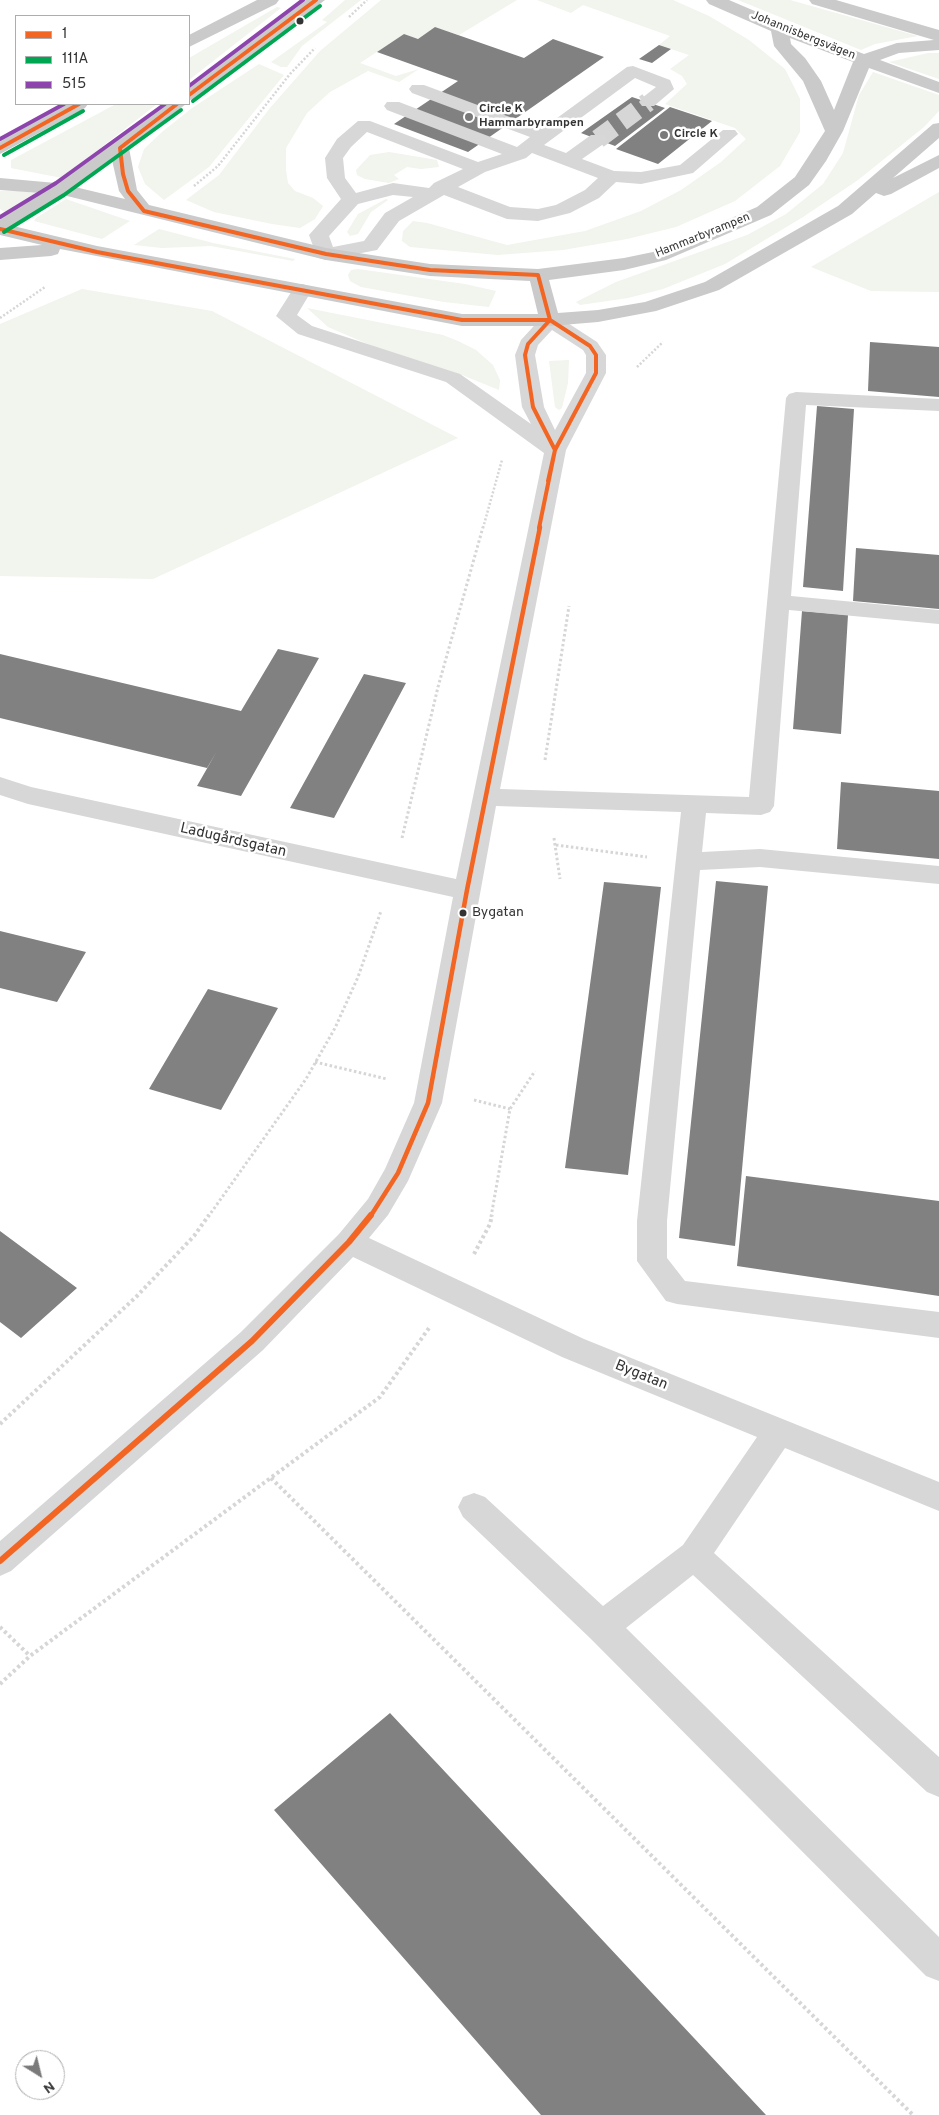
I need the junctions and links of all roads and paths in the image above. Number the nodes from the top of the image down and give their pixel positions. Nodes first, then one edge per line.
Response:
1 (270, 0) edge
2 (316, 0) edge
3 (367, 0) edge
4 (715, 0) edge
5 (818, 0) edge
6 (347, 18) dead end
7 (779, 28) junction
8 (939, 36) edge
9 (190, 41) edge
10 (320, 44) dead end
11 (939, 45) edge
12 (863, 60) junction
13 (939, 88) edge
14 (190, 94) edge
15 (648, 102) tunnel mouth
16 (77, 105) edge
17 (176, 105) edge
18 (393, 106) junction
19 (364, 125) junction
20 (939, 128) edge
21 (834, 130) junction
22 (729, 134) dead end
23 (598, 139) tunnel mouth
24 (531, 145) junction
25 (0, 148) edge
26 (120, 148) junction
27 (568, 160) junction
28 (939, 161) edge
29 (478, 168) junction
30 (611, 176) junction
31 (0, 184) edge
32 (60, 189) junction
33 (435, 191) junction
34 (351, 200) junction
35 (845, 210) junction
36 (150, 212) junction
37 (0, 227) edge
38 (97, 252) junction
39 (0, 254) edge
40 (314, 272) junction
41 (538, 275) junction
42 (0, 318) edge
43 (550, 320) junction
44 (667, 338) dead end
45 (632, 374) dead end
46 (939, 405) edge
47 (507, 417) junction
48 (554, 450) junction
49 (778, 602) junction
50 (569, 603) dead end
51 (939, 617) edge
52 (0, 786) edge
53 (486, 797) junction
54 (539, 800) junction
55 (694, 805) junction
56 (556, 845) junction
57 (688, 862) junction
58 (939, 875) edge
59 (393, 876) junction
60 (560, 879) dead end
61 (467, 890) junction
62 (534, 1071) dead end
63 (349, 1242) junction
64 (454, 1292) junction
65 (939, 1325) edge
66 (0, 1424) edge
67 (778, 1432) junction
68 (271, 1478) junction
69 (939, 1498) edge
70 (474, 1507) dead end
71 (694, 1555) junction
72 (0, 1561) edge
73 (602, 1627) junction
74 (0, 1628) edge
75 (30, 1656) junction
76 (0, 1684) edge
77 (939, 1780) edge
78 (939, 1963) edge
79 (913, 2115) edge

1 - 9 main road
2 - 14 main road
3 - 6 path
4 - 7 main road, Johannisbergsvägen
5 - 8 main road
7 - 12 main road, Johannisbergsvägen
7 - 21 main road
10 - 36 path
11 - 12 main road
12 - 13 main road, Johannisbergsvägen
12 - 21 main road, Hammarbyrampen
15 - 24 street
16 - 25 main road
17 - 26 main road
18 - 19 street
18 - 24 street
18 - 24 street
19 - 29 street
19 - 34 street
20 - 35 main road, Hammarbyrampen
21 - 41 main road, Hammarbyrampen
22 - 30 street
23 - 27 street
24 - 27 street
24 - 29 street
26 - 32 main road
26 - 36 main road
27 - 30 street
28 - 35 main road
29 - 33 street
30 - 33 street
31 - 32 main road, Hammarbyrampen
32 - 36 main road, Hammarbyrampen
32 - 37 main road
33 - 34 street
33 - 40 street
34 - 40 street
35 - 43 main road, Hammarbyrampen
36 - 40 main road, Hammarbyrampen
37 - 38 main road, Hammarbyrampen
38 - 39 main road
38 - 40 main road, Hammarbyrampen
38 - 42 path
40 - 41 main road, Hammarbyrampen
40 - 43 main road, Hammarbyrampen
40 - 47 street
41 - 43 main road
43 - 48 street
43 - 48 street
44 - 45 path
46 - 49 street
47 - 48 street
47 - 59 path
48 - 53 street
49 - 51 street
49 - 55 street
50 - 54 path
52 - 59 street, Ladugårdsgatan
53 - 54 street
53 - 61 street
54 - 55 street
54 - 56 path
55 - 57 street
56 - 57 path
56 - 60 path
57 - 58 street
57 - 65 street
59 - 61 street, Ladugårdsgatan
59 - 66 path
61 - 63 street
62 - 64 path
63 - 64 street, Bygatan
63 - 72 street
64 - 67 street, Bygatan
64 - 68 path
67 - 69 street, Bygatan
67 - 71 street
68 - 75 path
68 - 79 path
70 - 73 street
71 - 73 street
71 - 77 street
73 - 78 street
74 - 75 path
75 - 76 path

